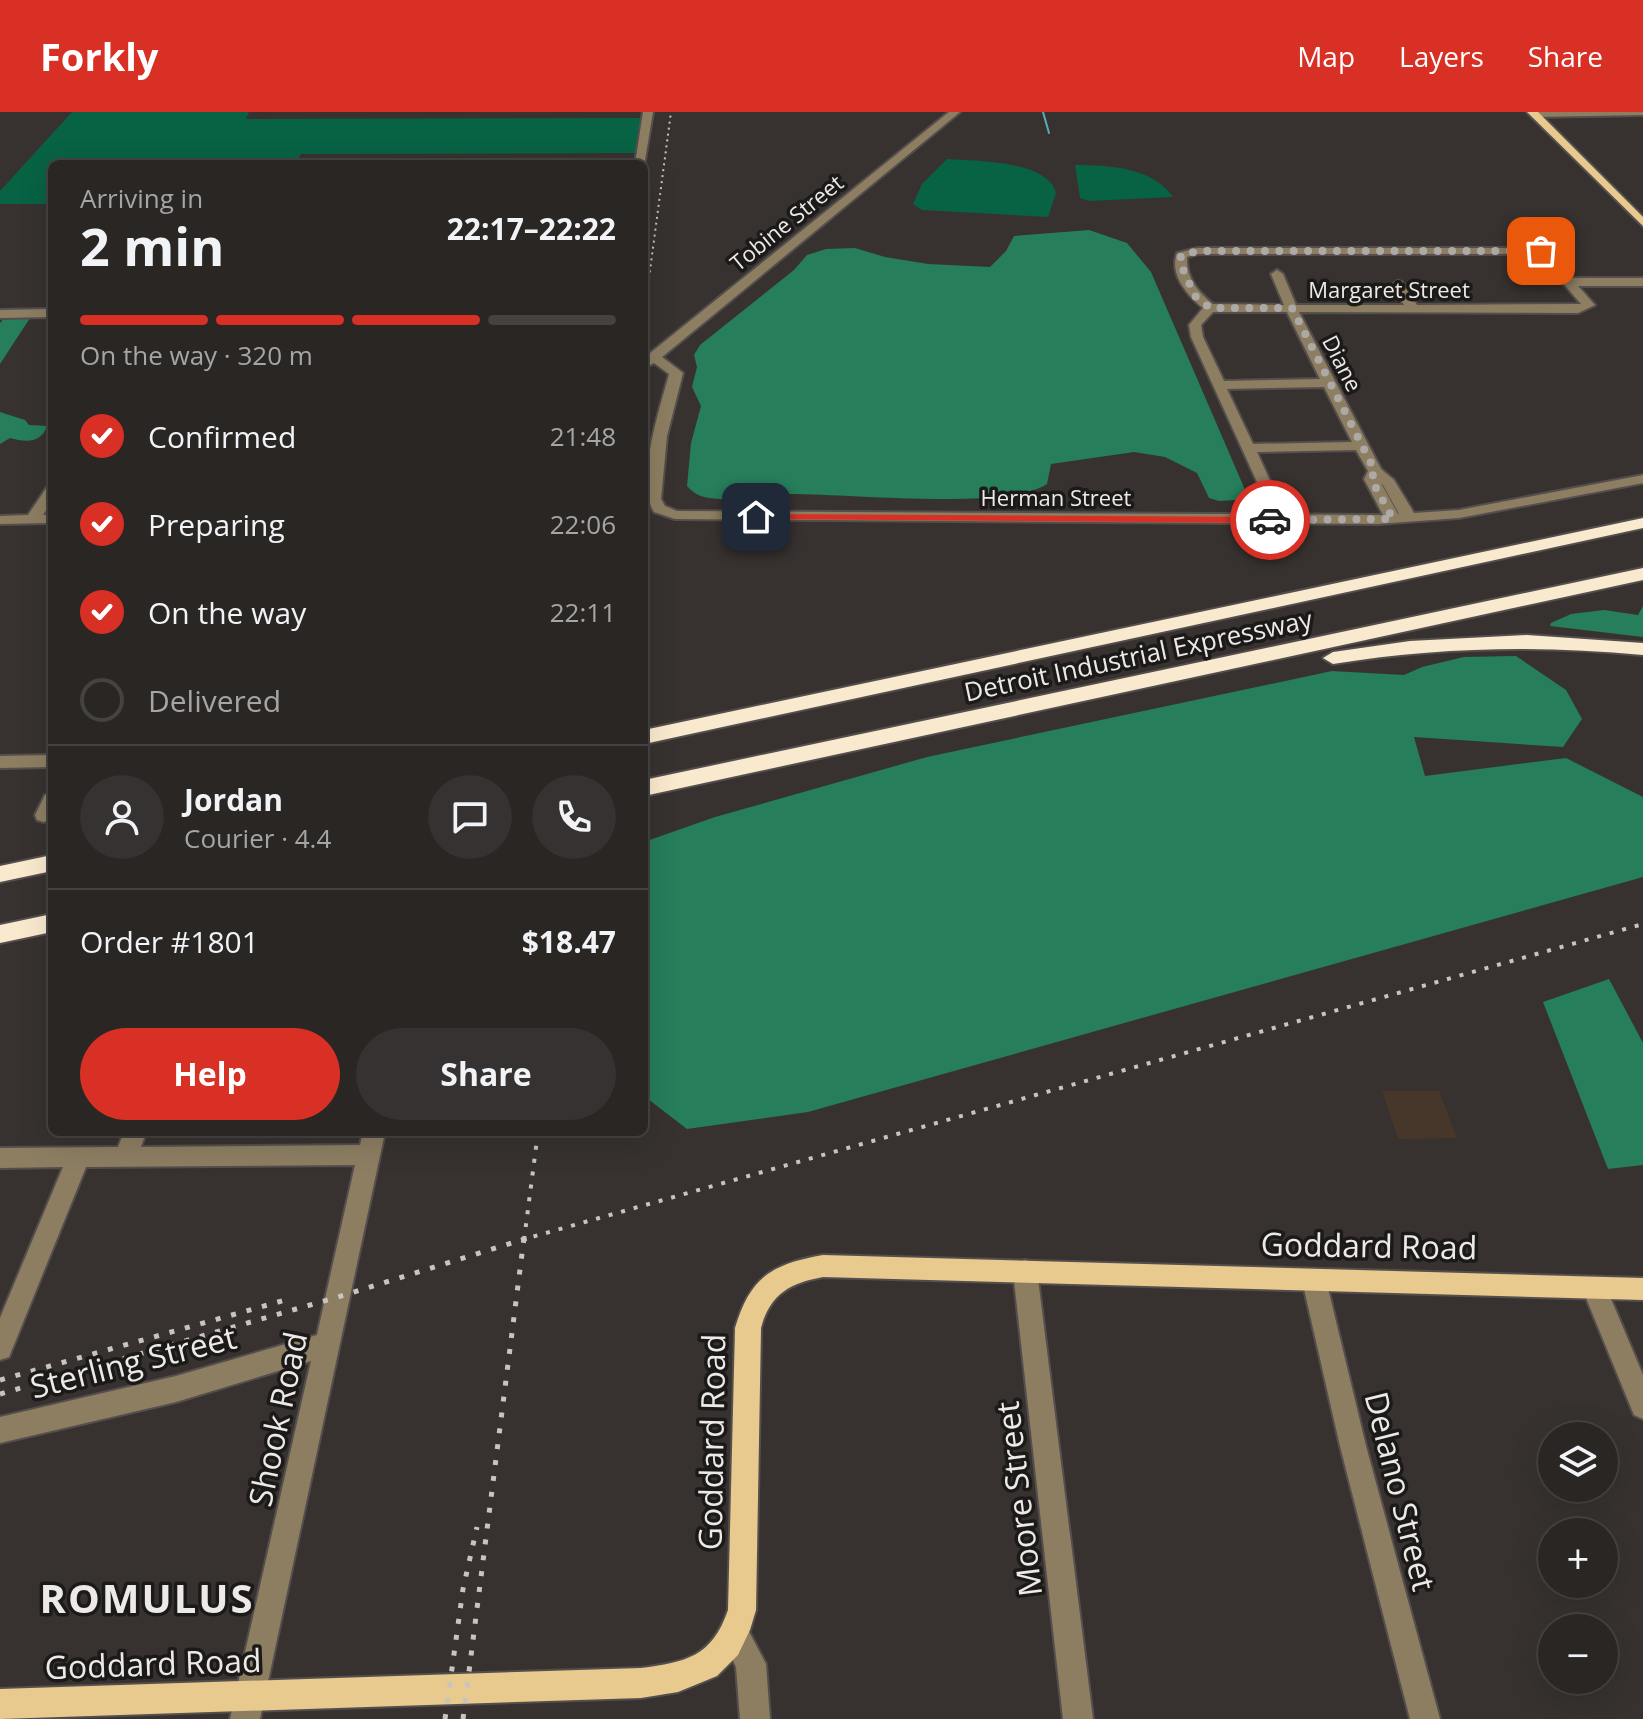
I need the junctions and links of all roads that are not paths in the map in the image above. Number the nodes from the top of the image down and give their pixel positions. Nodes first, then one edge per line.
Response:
1 (648, 112) edge
2 (955, 112) edge
3 (1641, 112) edge
4 (1533, 113) edge
5 (641, 160) edge
6 (1643, 223) edge
7 (1277, 274) dead end
8 (1643, 282) edge
9 (1398, 285) dead end
10 (1574, 285) junction
11 (1643, 289) edge
12 (1210, 308) junction
13 (1292, 308) junction
14 (1413, 309) junction
15 (48, 313) edge
16 (0, 314) edge
17 (649, 361) edge
18 (1328, 383) junction
19 (1220, 385) junction
20 (1361, 446) junction
21 (1248, 448) junction
22 (1375, 471) junction
23 (1643, 479) edge
24 (48, 496) edge
25 (1273, 503) dead end
26 (1643, 513) edge
27 (1409, 518) junction
28 (33, 519) junction
29 (48, 519) edge
30 (1393, 519) junction
31 (0, 520) edge
32 (1643, 523) edge
33 (1452, 565) junction
34 (1643, 574) edge
35 (1643, 649) edge
36 (648, 736) edge
37 (48, 761) edge
38 (0, 762) edge
39 (648, 788) edge
40 (648, 788) edge
41 (48, 864) edge
42 (0, 874) edge
43 (48, 924) edge
44 (0, 934) edge
45 (134, 1136) edge
46 (372, 1144) edge
47 (79, 1157) junction
48 (126, 1157) junction
49 (0, 1158) edge
50 (1025, 1271) junction
51 (1314, 1280) junction
52 (1594, 1288) junction
53 (1643, 1289) edge
54 (328, 1344) junction
55 (0, 1348) edge
56 (1643, 1406) edge
57 (0, 1430) edge
58 (736, 1636) junction
59 (0, 1704) edge
60 (248, 1707) edge
61 (755, 1719) edge
62 (1078, 1719) edge
63 (1425, 1719) edge

1 - 5 street
2 - 17 street, Tobine Street
3 - 4 street
4 - 6 main road
7 - 13 street, Diane
8 - 10 street
9 - 14 street
10 - 11 street
10 - 12 street
10 - 14 street, Margaret Street
12 - 13 street, Margaret Street
12 - 19 street
13 - 14 street, Margaret Street
13 - 18 street, Diane
15 - 16 street
17 - 30 street, Herman Street
18 - 19 street
18 - 20 street, Diane
19 - 21 street
20 - 21 street
20 - 22 street, Diane
21 - 25 street
22 - 27 street, Diane
22 - 30 street, Diane
23 - 27 street, Herman Street
24 - 28 street
26 - 33 highway
27 - 30 street, Herman Street
28 - 29 street
28 - 31 street
32 - 33 highway, Detroit Industrial Expressway
33 - 36 highway, Detroit Industrial Expressway
34 - 39 highway, Detroit Industrial Expressway
35 - 40 highway
37 - 38 street
41 - 42 highway
43 - 44 highway
45 - 48 street
46 - 48 street
46 - 54 street, Shook Road
47 - 48 street
47 - 49 street
47 - 55 street, Sterling Street
50 - 51 main road, Goddard Road
50 - 58 main road, Goddard Road
50 - 62 street, Moore Street
51 - 52 main road, Goddard Road
51 - 63 street, Delano Street
52 - 53 main road, Goddard Road
52 - 56 street
54 - 57 street, Sterling Street
54 - 60 street, Shook Road
58 - 60 main road, Goddard Road
58 - 61 street
59 - 60 main road, Goddard Road

